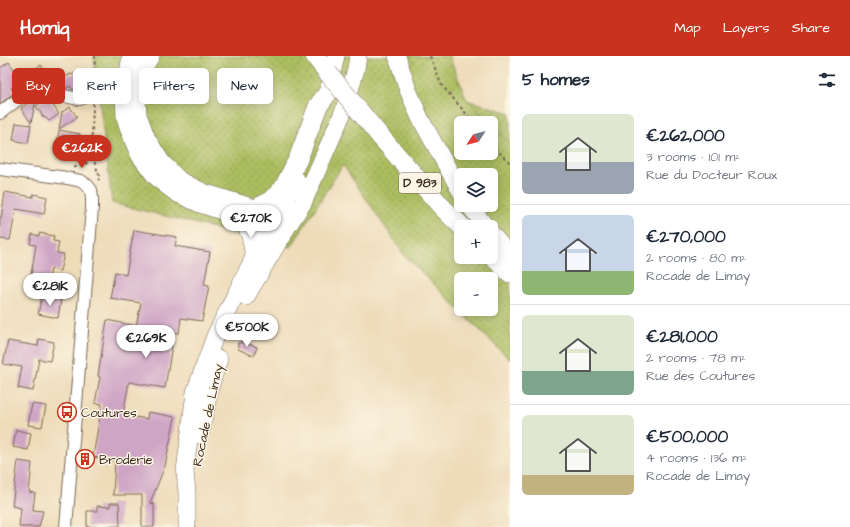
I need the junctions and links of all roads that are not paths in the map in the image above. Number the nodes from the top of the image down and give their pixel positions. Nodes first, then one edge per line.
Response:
1 (131, 56) edge
2 (150, 56) edge
3 (358, 56) edge
4 (397, 56) edge
5 (322, 61) edge
6 (327, 94) junction
7 (73, 98) edge
8 (0, 113) edge
9 (0, 168) edge
10 (454, 179) edge
11 (474, 212) edge
12 (249, 214) junction
13 (455, 220) edge
14 (481, 220) edge
15 (277, 230) junction
16 (498, 241) edge
17 (510, 256) edge
18 (254, 257) junction
19 (498, 262) edge
20 (510, 273) edge
21 (187, 493) junction
22 (66, 527) edge
23 (187, 527) edge

1 - 12 main road
2 - 12 main road
3 - 15 main road, Rocade de Limay
4 - 10 main road
5 - 6 main road, Rocade de Limay
5 - 13 main road, D 983, bridge
6 - 12 main road
6 - 15 main road, Rocade de Limay
7 - 8 street
9 - 22 street
11 - 14 main road
12 - 15 main road
12 - 18 main road
15 - 18 main road, Rocade de Limay
15 - 21 main road, Rocade de Limay
16 - 17 main road
18 - 21 main road, Rocade de Limay
19 - 20 main road
21 - 23 main road, Rocade de Limay

